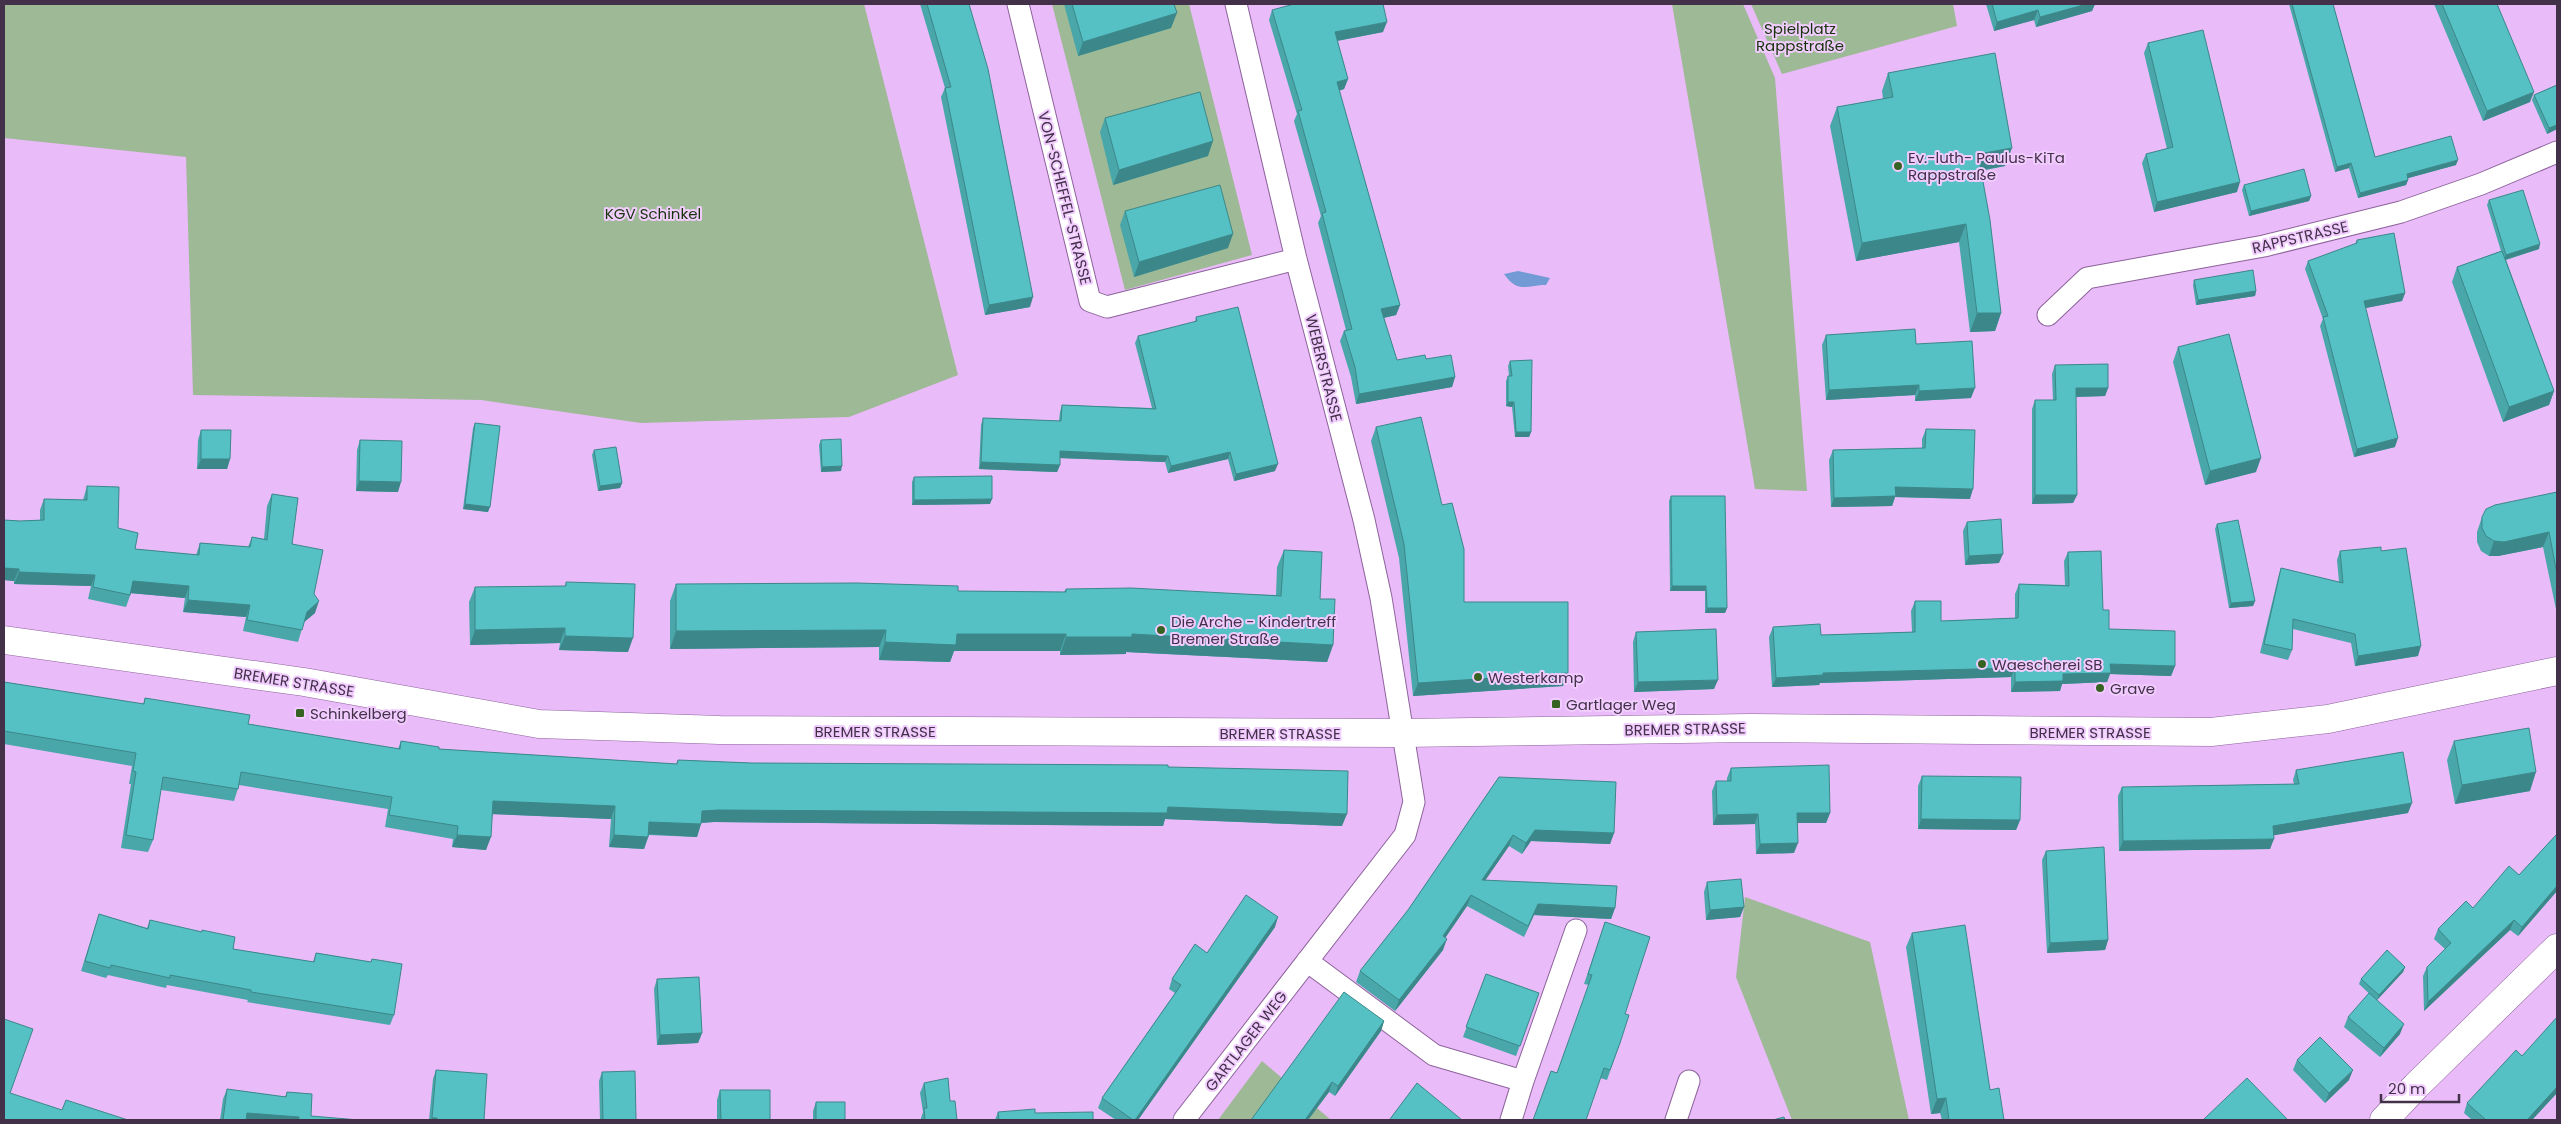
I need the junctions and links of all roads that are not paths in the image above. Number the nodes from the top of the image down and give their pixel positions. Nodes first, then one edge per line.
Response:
1 (1018, 4) edge
2 (1236, 4) edge
3 (2557, 152) edge
4 (1296, 259) junction
5 (2048, 315) dead end
6 (4, 640) edge
7 (2557, 671) edge
8 (1403, 733) junction
9 (1576, 930) dead end
10 (2557, 948) edge
11 (1308, 961) junction
12 (1523, 1081) junction
13 (1689, 1081) dead end
14 (1184, 1120) edge
15 (1511, 1120) edge
16 (1676, 1120) edge
17 (2384, 1120) edge

1 - 4 street, VON-SCHEFFEL-STRASSE
2 - 4 street, WEBERSTRASSE
3 - 5 street, RAPPSTRASSE
4 - 8 street, WEBERSTRASSE
6 - 8 main road, BREMER STRASSE
7 - 8 main road, BREMER STRASSE
8 - 11 street, GARTLAGER WEG
9 - 12 street
10 - 17 main road
11 - 12 street
11 - 14 street, GARTLAGER WEG
12 - 15 street
13 - 16 street

